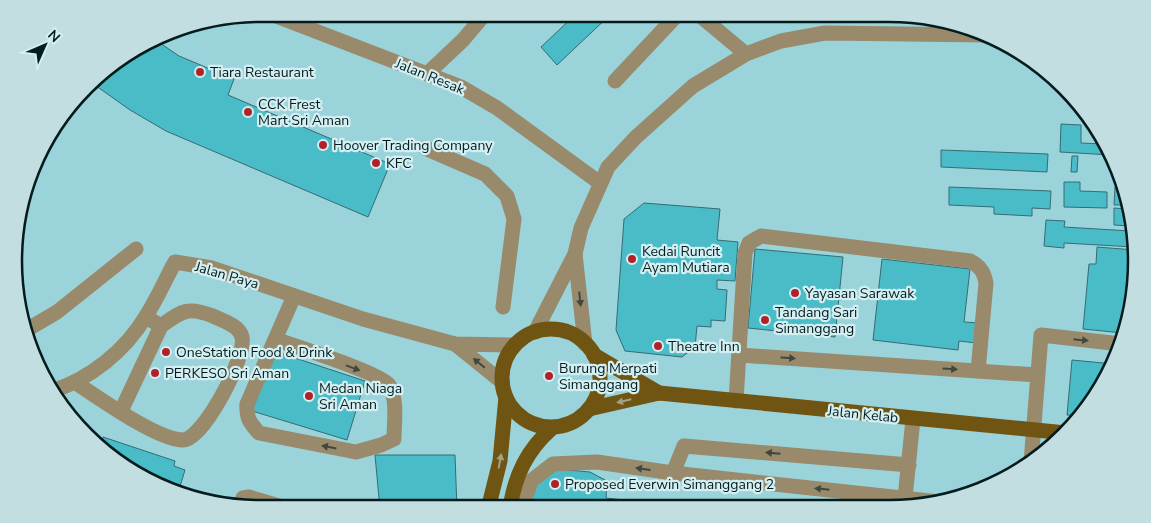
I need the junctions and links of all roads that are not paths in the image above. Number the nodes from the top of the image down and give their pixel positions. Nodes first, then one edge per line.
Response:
1 (291, 22) edge
2 (478, 22) edge
3 (670, 22) edge
4 (708, 22) edge
5 (965, 35) edge
6 (746, 54) junction
7 (427, 74) junction
8 (615, 81) dead end
9 (425, 148) dead end
10 (600, 183) junction
11 (136, 249) dead end
12 (576, 254) junction
13 (294, 296) junction
14 (503, 307) dead end
15 (146, 317) junction
16 (161, 326) junction
17 (32, 327) edge
18 (535, 332) junction
19 (275, 339) junction
20 (1114, 343) edge
21 (455, 344) junction
22 (514, 345) junction
23 (590, 349) junction
24 (740, 355) junction
25 (978, 371) junction
26 (1037, 375) junction
27 (76, 383) junction
28 (60, 389) edge
29 (504, 390) junction
30 (659, 393) junction
31 (736, 401) junction
32 (589, 409) junction
33 (121, 411) junction
34 (913, 419) junction
35 (552, 428) junction
36 (1034, 430) junction
37 (1056, 432) edge
38 (1032, 453) edge
39 (908, 464) junction
40 (673, 473) junction
41 (905, 498) junction
42 (913, 499) edge
43 (242, 500) edge
44 (259, 500) edge
45 (490, 500) edge
46 (512, 500) edge
47 (525, 500) edge

1 - 7 street, Jalan Resak
2 - 7 street
3 - 8 street
4 - 6 street
5 - 6 street
6 - 10 street
7 - 10 street, Jalan Resak
9 - 14 street
10 - 12 street
11 - 17 street
12 - 18 street
12 -> 23 street
13 - 15 street, Jalan Paya
13 - 19 street
13 - 21 street, Jalan Paya
15 - 16 street
15 - 27 street, Jalan Paya
16 - 33 street
16 - 33 street
18 - 22 main road
18 - 23 main road
19 -> 19 street
26 -> 20 street
21 - 22 street
29 -> 21 street
22 - 29 main road
23 - 30 main road, Jalan Kelab
23 - 32 main road
24 -> 25 street
24 - 25 street
24 - 31 street
25 - 26 street
26 - 36 street
27 - 28 street, Jalan Paya
27 - 33 street
29 - 35 main road
45 -> 29 main road
30 - 31 main road, Jalan Kelab
30 -> 32 main road, Jalan Kelab
31 - 34 main road, Jalan Kelab
32 - 35 main road
34 - 36 main road, Jalan Kelab
34 - 39 street
35 - 46 main road
36 - 37 main road, Jalan Kelab
36 - 38 street
39 -> 40 street
39 - 41 street
41 -> 40 street
40 -> 47 street
41 - 42 street
43 - 44 street

